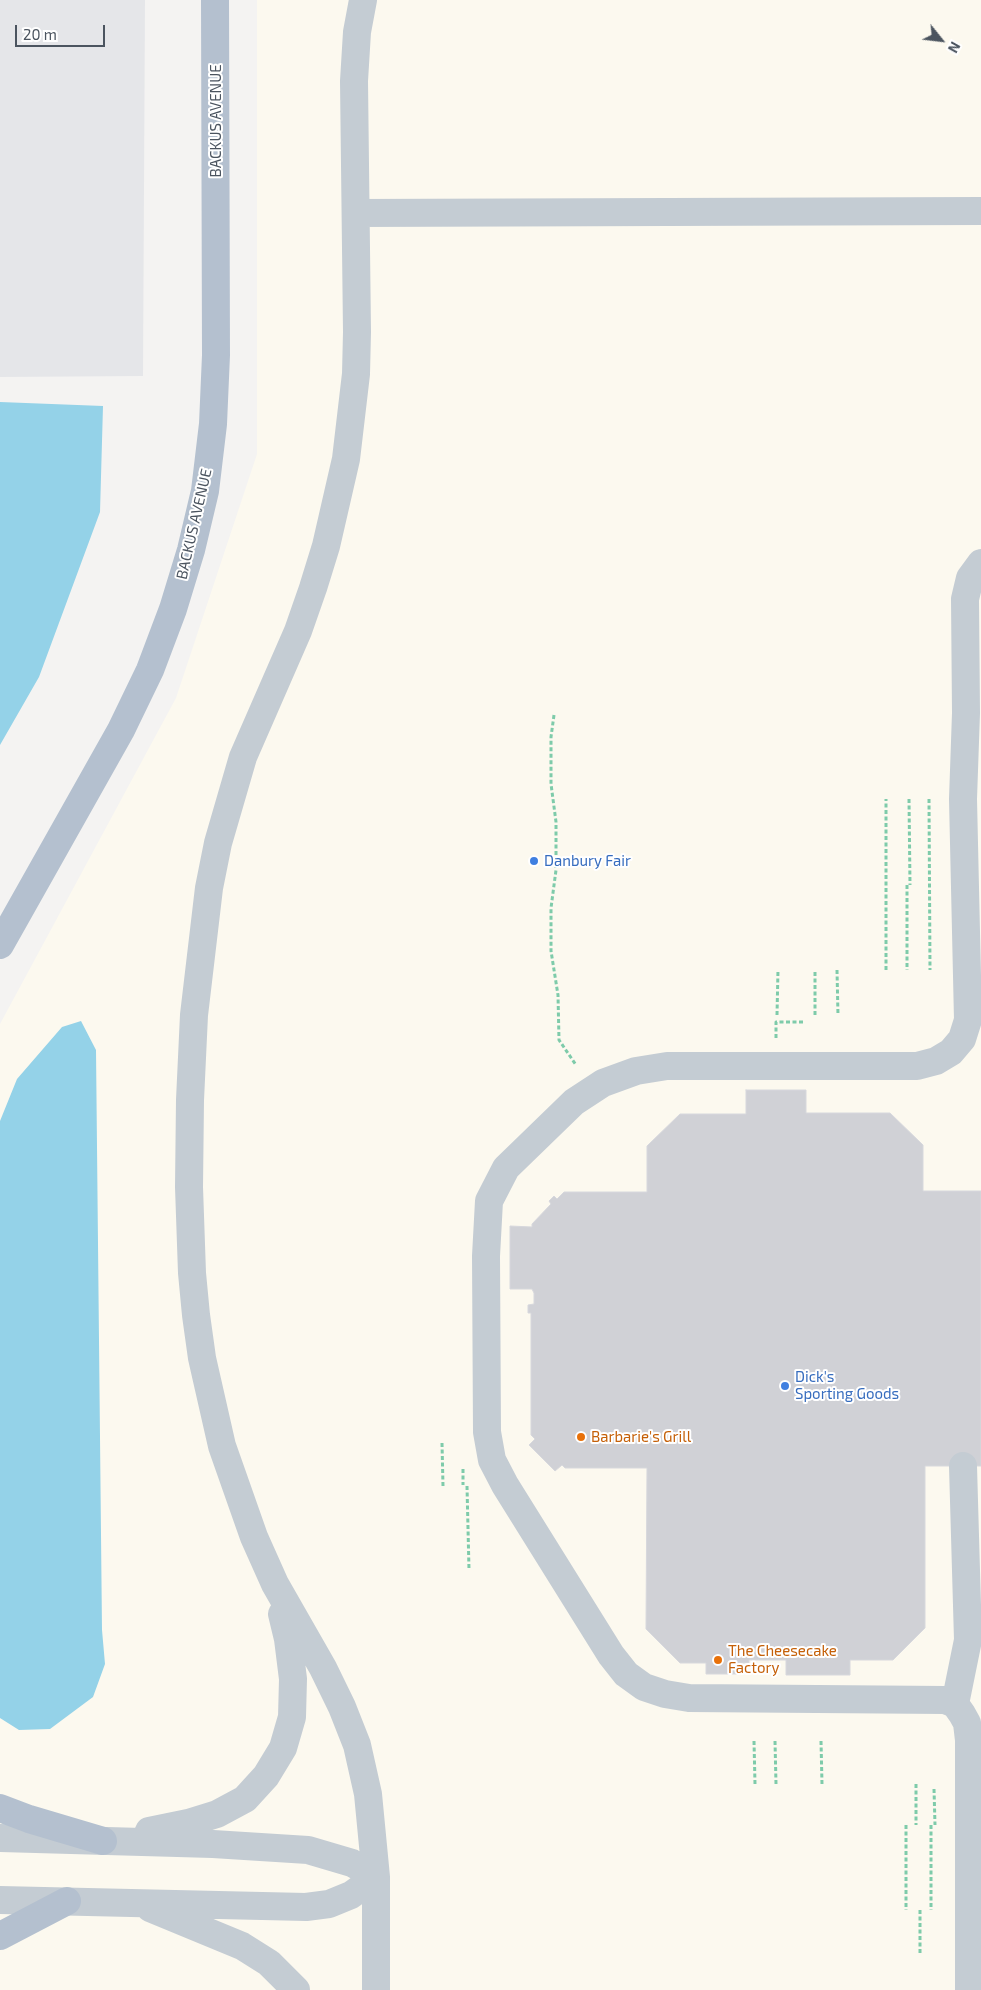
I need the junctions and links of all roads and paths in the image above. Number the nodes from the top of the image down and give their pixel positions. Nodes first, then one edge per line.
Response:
1 (215, 0) edge
2 (363, 0) edge
3 (981, 211) edge
4 (356, 213) junction
5 (981, 563) edge
6 (554, 714) dead end
7 (886, 799) dead end
8 (909, 799) dead end
9 (929, 799) dead end
10 (0, 944) edge
11 (778, 970) dead end
12 (815, 970) dead end
13 (837, 970) dead end
14 (886, 970) dead end
15 (907, 970) dead end
16 (930, 970) dead end
17 (777, 1015) dead end
18 (815, 1015) dead end
19 (838, 1015) dead end
20 (805, 1022) dead end
21 (972, 1044) edge
22 (776, 1046) dead end
23 (577, 1067) dead end
24 (442, 1443) dead end
25 (963, 1466) dead end
26 (443, 1486) dead end
27 (467, 1486) dead end
28 (468, 1570) dead end
29 (275, 1584) junction
30 (974, 1598) edge
31 (956, 1704) junction
32 (754, 1741) dead end
33 (775, 1741) dead end
34 (821, 1741) dead end
35 (755, 1784) dead end
36 (776, 1784) dead end
37 (822, 1784) dead end
38 (916, 1784) dead end
39 (934, 1789) dead end
40 (0, 1808) edge
41 (906, 1825) dead end
42 (916, 1825) dead end
43 (0, 1838) edge
44 (103, 1841) junction
45 (376, 1877) junction
46 (0, 1900) edge
47 (67, 1901) junction
48 (132, 1902) junction
49 (906, 1910) dead end
50 (920, 1910) dead end
51 (931, 1910) dead end
52 (0, 1936) edge
53 (920, 1955) dead end
54 (296, 1990) edge
55 (376, 1990) edge
56 (969, 1990) edge

1 - 10 main road, BACKUS AVENUE
2 - 4 lane
3 - 4 lane
4 - 29 lane
5 - 21 lane
6 - 23 path
7 - 14 path
8 - 15 path
9 - 16 path
11 - 17 path
12 - 18 path
13 - 19 path
20 - 22 path
21 - 31 lane
24 - 26 path
25 - 30 lane
27 - 28 path
29 - 44 lane
29 - 45 lane
30 - 31 lane
31 - 56 lane
32 - 35 path
33 - 36 path
34 - 37 path
38 - 42 path
39 - 51 path
40 - 44 main road
41 - 49 path
43 - 44 lane
44 - 45 lane
45 - 48 lane
45 - 55 lane
46 - 47 lane
47 - 48 lane
47 - 52 main road
48 - 54 lane
50 - 53 path

